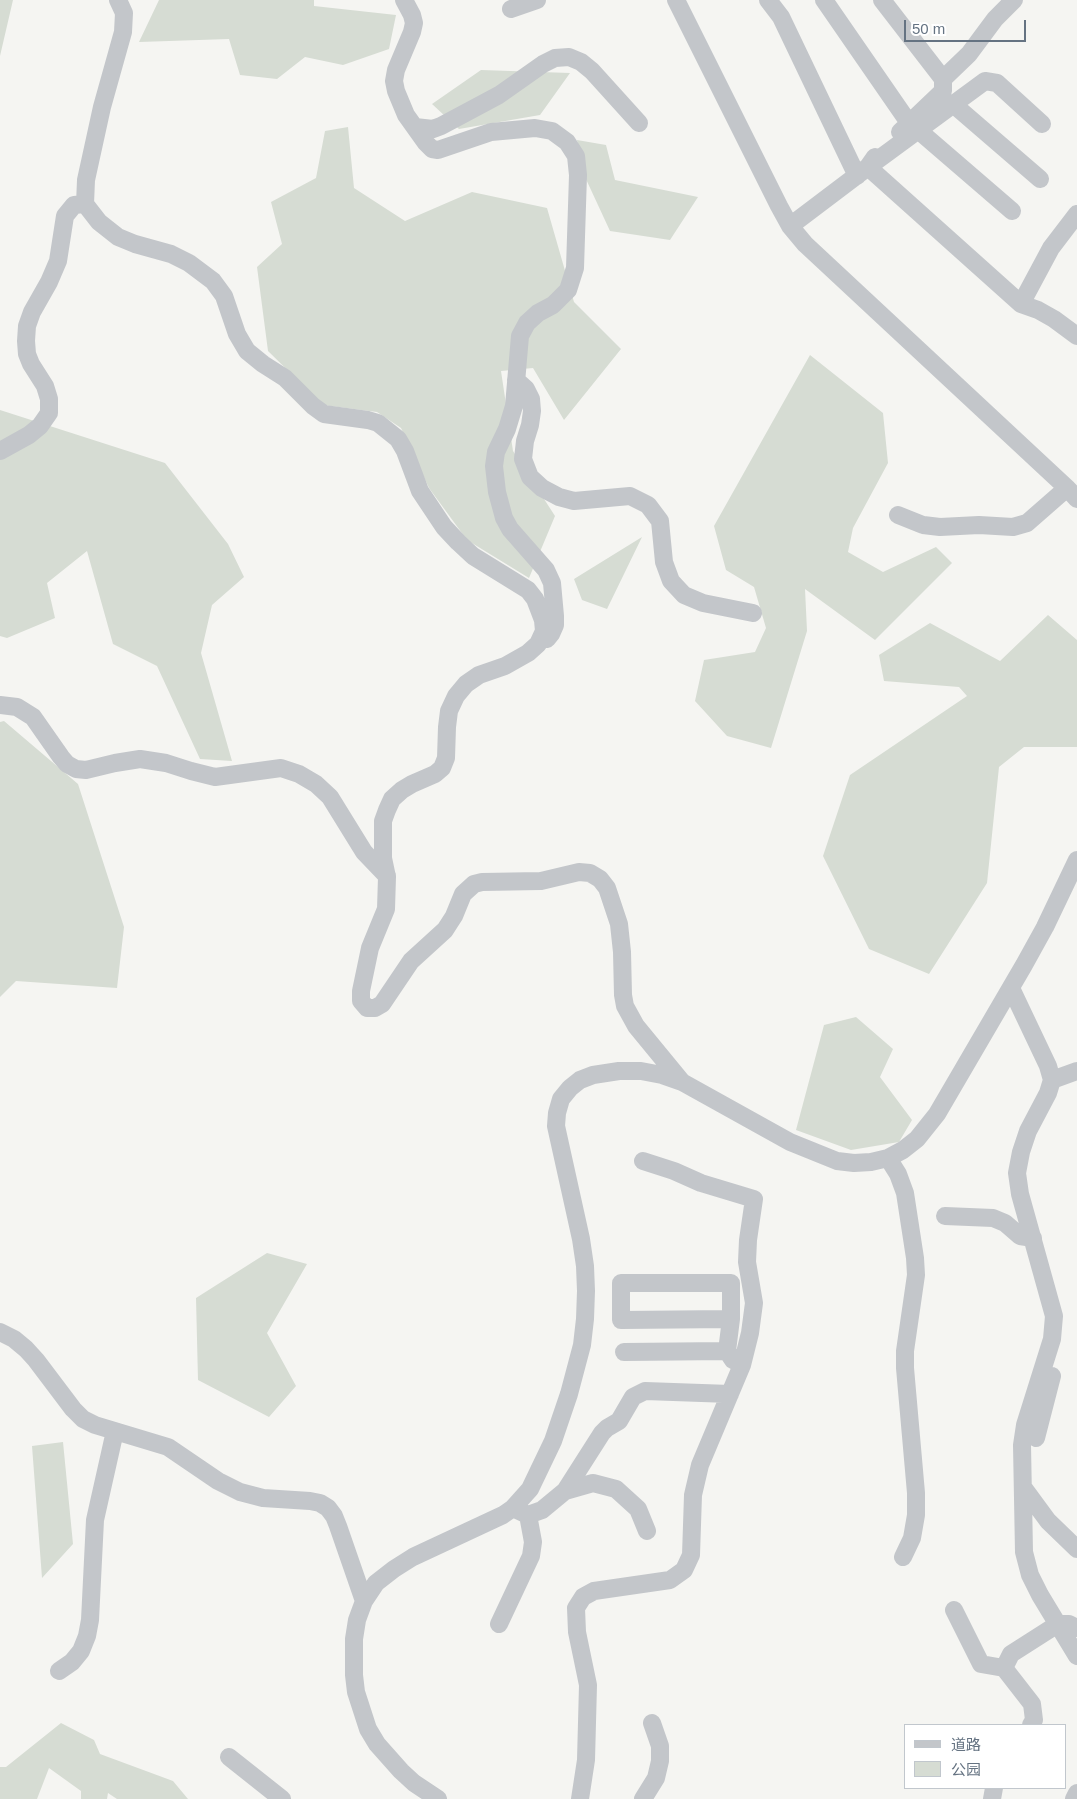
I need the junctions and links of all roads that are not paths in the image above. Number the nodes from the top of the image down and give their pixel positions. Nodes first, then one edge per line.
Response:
1 (118, 0) edge
2 (404, 0) edge
3 (538, 0) edge
4 (676, 0) edge
5 (768, 0) edge
6 (824, 0) edge
7 (882, 0) edge
8 (1014, 0) edge
9 (511, 9) dead end
10 (943, 79) junction
11 (953, 104) junction
12 (639, 123) dead end
13 (1042, 124) dead end
14 (914, 126) junction
15 (415, 127) junction
16 (862, 171) junction
17 (1040, 179) dead end
18 (85, 204) junction
19 (1012, 211) dead end
20 (1077, 214) edge
21 (790, 226) junction
22 (1021, 304) junction
23 (1077, 336) edge
24 (516, 380) junction
25 (0, 451) edge
26 (1072, 493) edge
27 (898, 515) dead end
28 (753, 613) dead end
29 (538, 644) junction
30 (0, 705) edge
31 (1077, 860) edge
32 (387, 877) junction
33 (1011, 988) junction
34 (1077, 1071) edge
35 (1052, 1080) junction
36 (682, 1082) junction
37 (888, 1158) junction
38 (643, 1161) dead end
39 (945, 1216) dead end
40 (1033, 1238) junction
41 (1052, 1304) junction
42 (731, 1319) junction
43 (0, 1332) edge
44 (728, 1351) junction
45 (624, 1352) dead end
46 (742, 1365) junction
47 (730, 1394) junction
48 (115, 1431) junction
49 (1036, 1438) dead end
50 (1023, 1487) junction
51 (565, 1491) junction
52 (520, 1512) junction
53 (647, 1531) dead end
54 (1077, 1548) edge
55 (903, 1557) dead end
56 (364, 1601) junction
57 (954, 1610) dead end
58 (498, 1624) dead end
59 (1058, 1624) junction
60 (1077, 1628) edge
61 (1077, 1656) edge
62 (1004, 1668) junction
63 (59, 1671) dead end
64 (652, 1723) dead end
65 (1032, 1724) edge
66 (228, 1757) dead end
67 (1077, 1793) edge
68 (282, 1799) edge
69 (438, 1799) edge
70 (580, 1799) edge
71 (643, 1799) edge
72 (1074, 1799) edge

1 - 18 street
2 - 15 street
3 - 9 street
4 - 21 street
5 - 16 street
6 - 14 street
7 - 10 street
8 - 10 street
10 - 14 street
11 - 13 street
11 - 14 street
11 - 17 street
12 - 15 street
14 - 16 street
14 - 19 street
15 - 24 street
16 - 21 street
16 - 22 street
18 - 25 street
18 - 29 street
20 - 22 street
21 - 26 street
22 - 23 street
24 - 28 street
24 - 29 street
26 - 27 street
29 - 32 street
30 - 32 street
31 - 33 street
32 - 36 street
33 - 35 street
33 - 37 street
34 - 35 street
35 - 40 street
36 - 37 street
36 - 52 street
37 - 55 street
38 - 46 street
39 - 40 street
40 - 41 street
41 - 49 street
41 - 50 street
42 - 42 street
42 - 44 street
43 - 48 street
44 - 45 street
44 - 46 street
46 - 47 street
47 - 51 street
47 - 70 street
48 - 56 street
48 - 63 street
50 - 54 street
50 - 59 street
51 - 52 street
51 - 53 street
52 - 56 street
52 - 58 street
56 - 69 street
57 - 62 street
59 - 60 street
59 - 61 street
59 - 62 street
62 - 65 street
64 - 71 street
66 - 68 street
67 - 72 street

